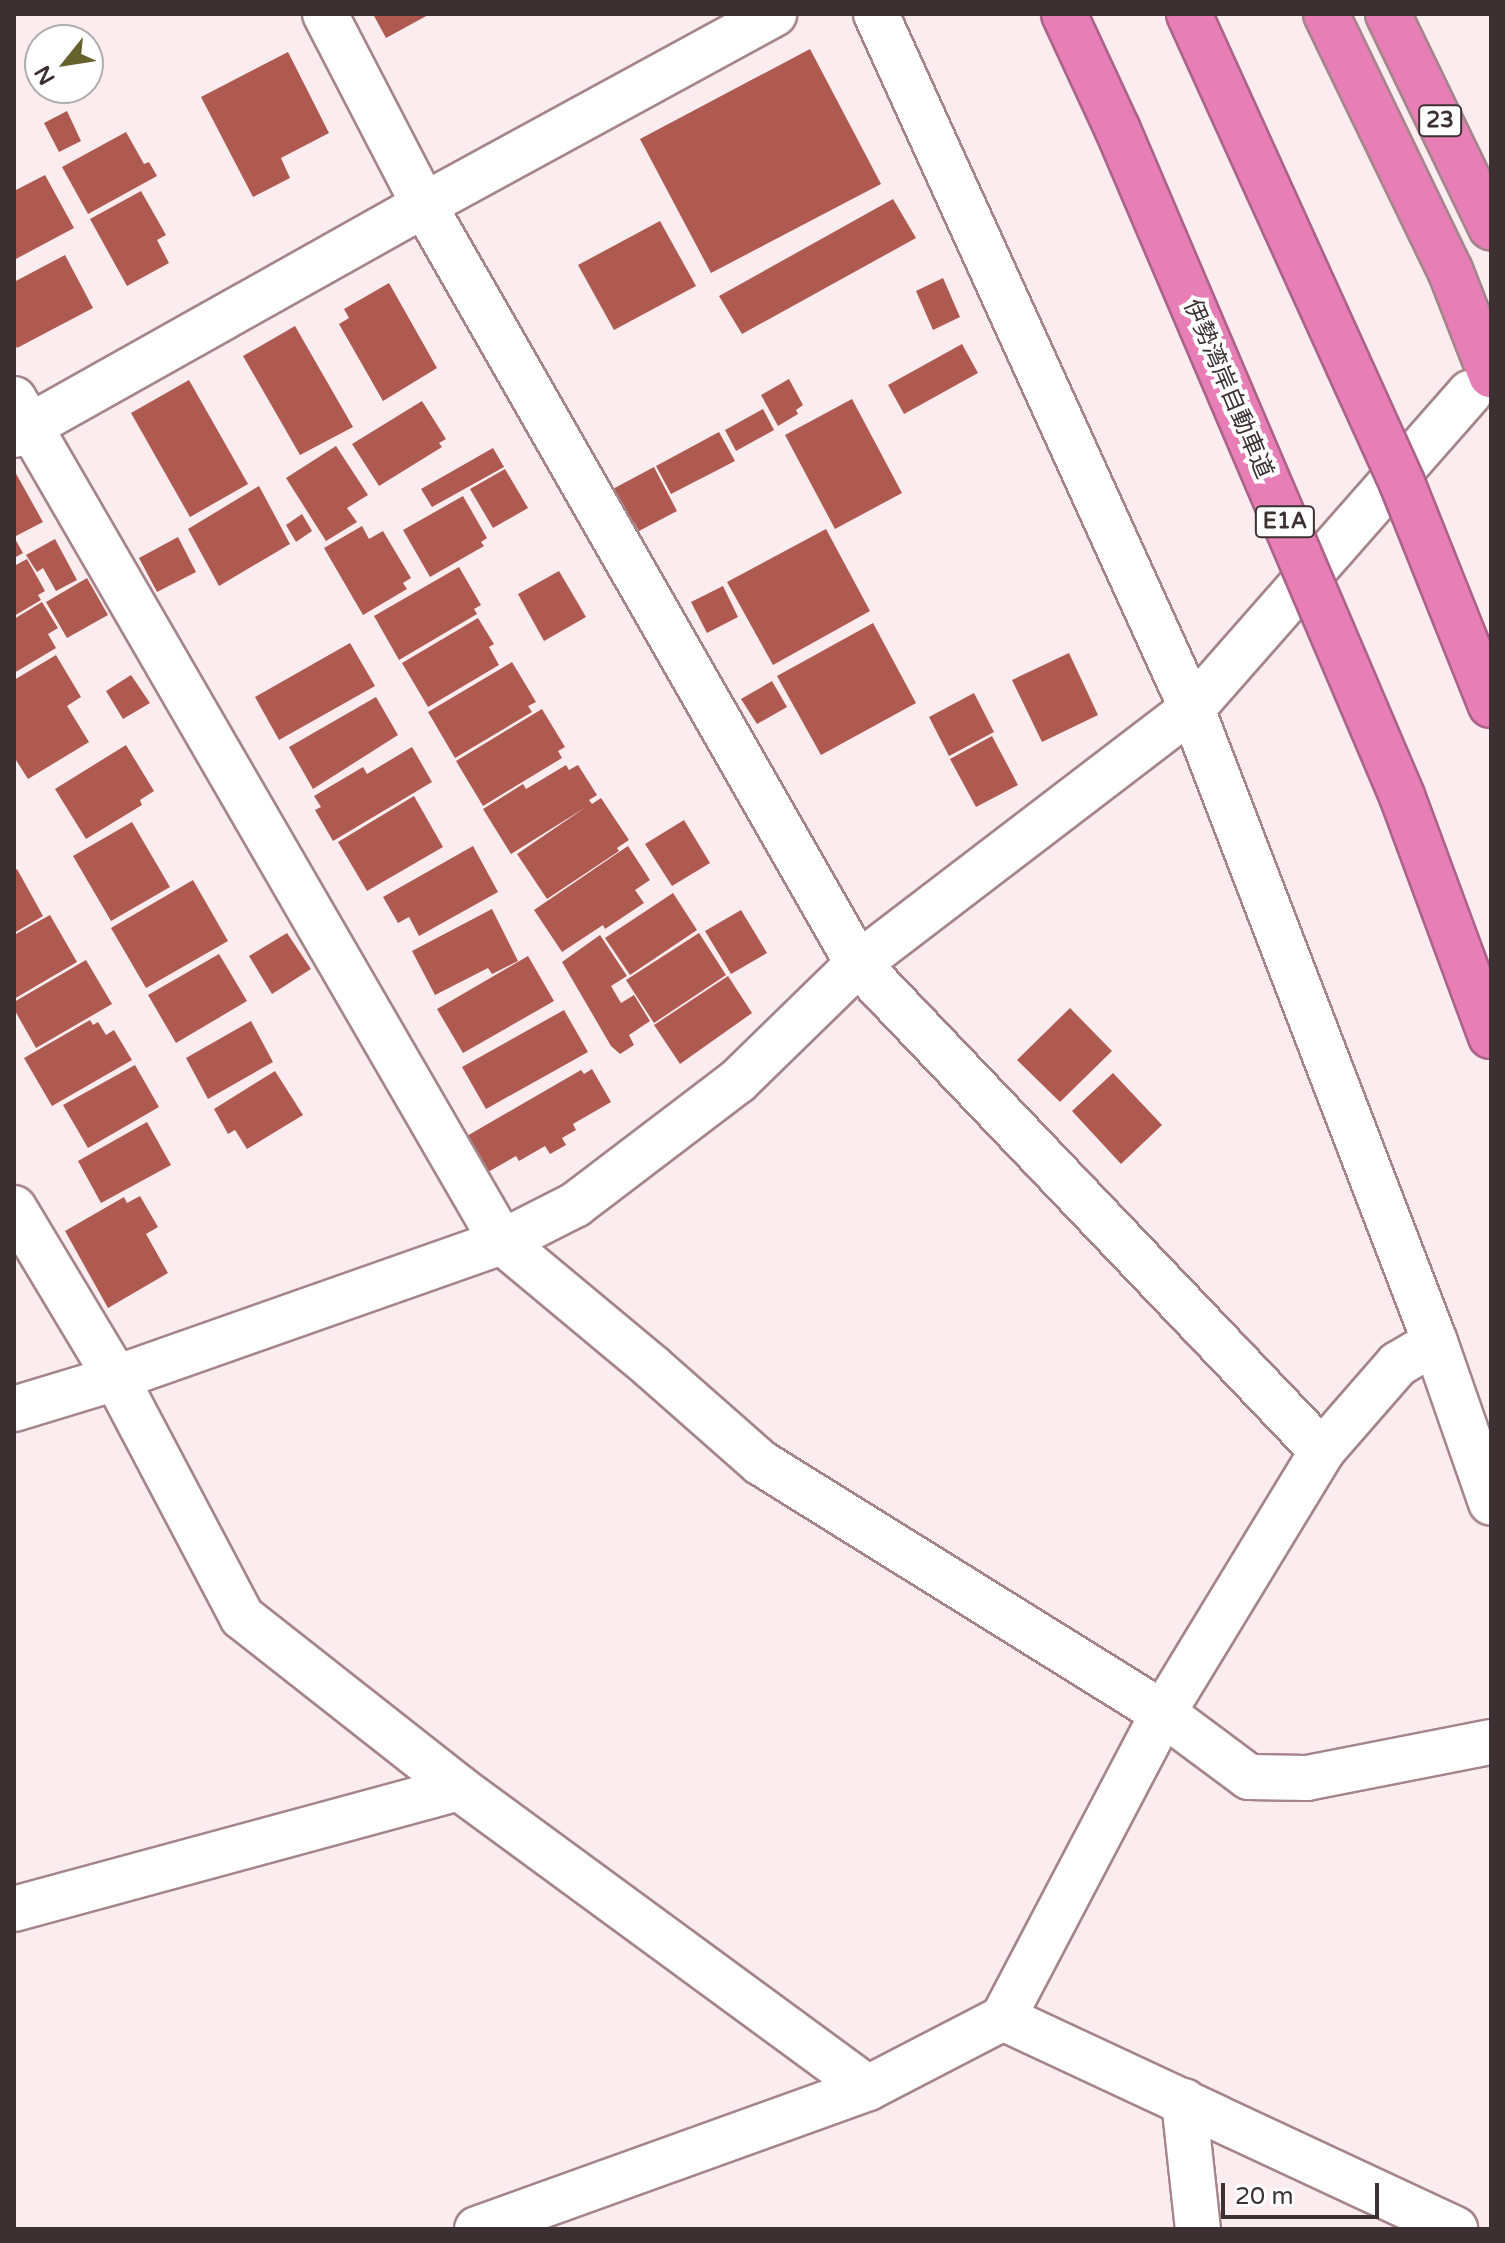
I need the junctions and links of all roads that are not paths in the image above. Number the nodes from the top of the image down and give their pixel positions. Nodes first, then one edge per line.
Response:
1 (325, 14) edge
2 (774, 14) edge
3 (876, 14) edge
4 (1064, 14) edge
5 (1189, 14) edge
6 (1326, 14) edge
7 (1388, 14) edge
8 (424, 205) junction
9 (1491, 227) edge
10 (1480, 384) edge
11 (19, 420) edge
12 (1491, 705) edge
13 (1192, 709) junction
14 (858, 964) junction
15 (1491, 1036) edge
16 (14, 1208) edge
17 (502, 1242) junction
18 (1435, 1342) junction
19 (116, 1378) junction
20 (14, 1409) edge
21 (1322, 1451) junction
22 (1491, 1503) edge
23 (1163, 1713) junction
24 (1491, 1742) edge
25 (459, 1788) junction
26 (14, 1909) edge
27 (1003, 2018) junction
28 (868, 2088) junction
29 (1184, 2101) junction
30 (477, 2229) edge
31 (1198, 2229) edge
32 (1455, 2229) edge

1 - 8 street
2 - 8 street
3 - 13 street
4 - 15 highway, 伊勢湾岸自動車道 / E1A, bridge
5 - 12 highway, bridge
6 - 10 highway
7 - 9 highway, 23
8 - 11 street
8 - 14 street
10 - 13 street
11 - 17 street
13 - 14 street
13 - 18 street
14 - 17 street
14 - 21 street
16 - 19 street
17 - 19 street
17 - 23 street
18 - 21 street
18 - 22 street
19 - 20 street
19 - 25 street
21 - 23 street
23 - 24 street
23 - 27 street
25 - 26 street
25 - 28 street
27 - 28 street
27 - 29 street
28 - 30 street
29 - 31 street
29 - 32 street

